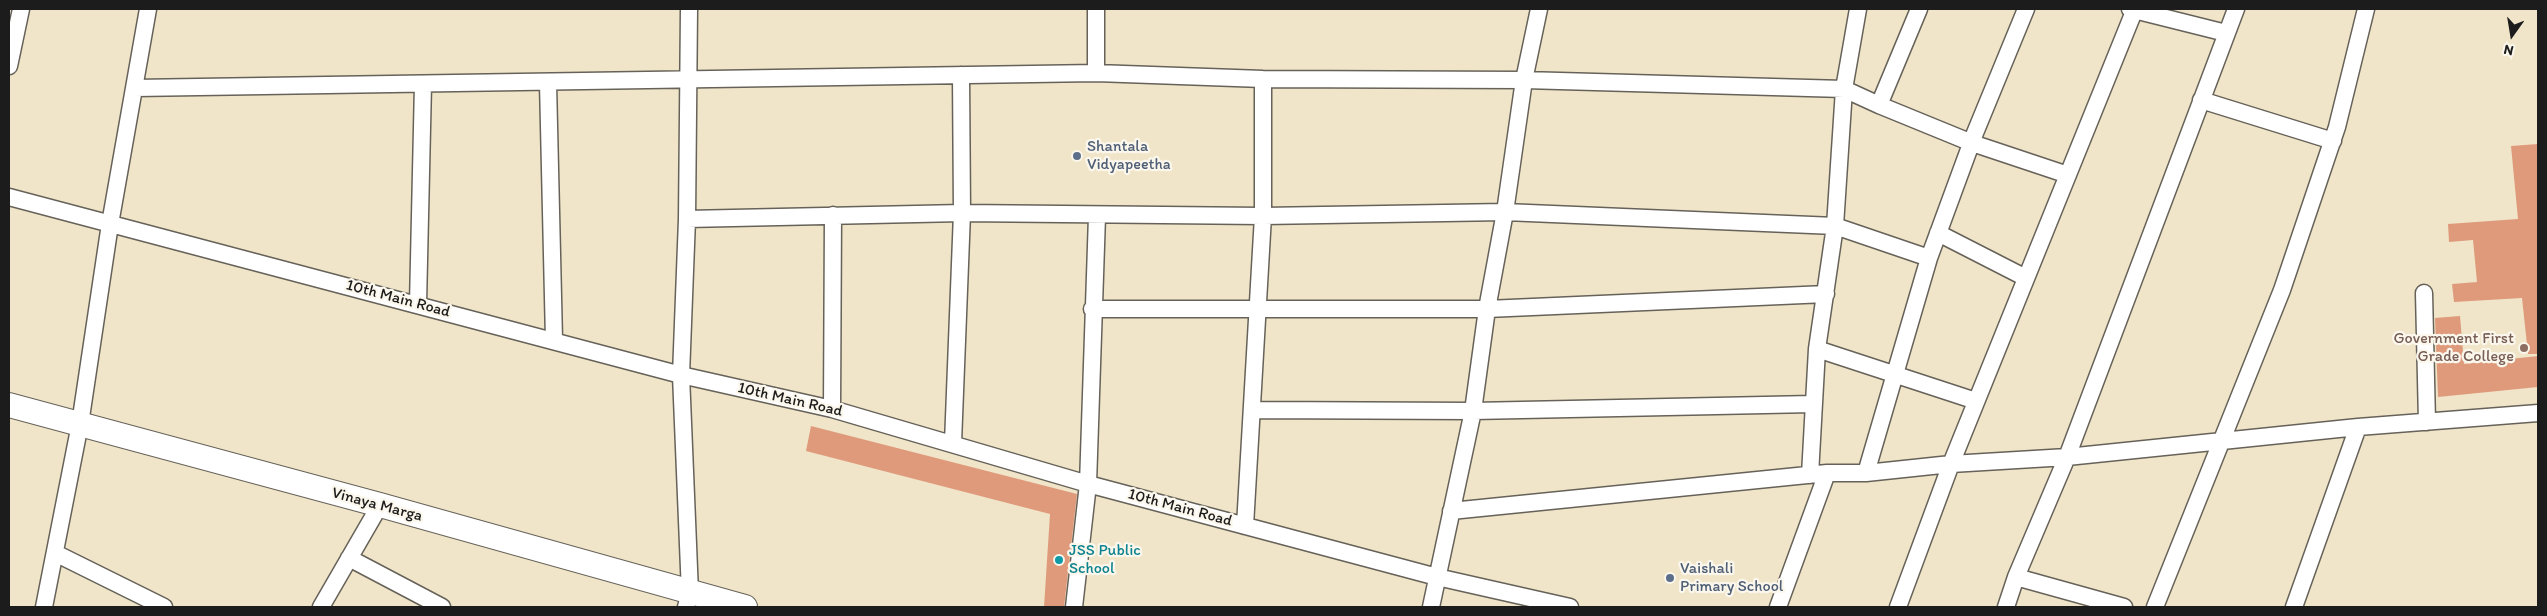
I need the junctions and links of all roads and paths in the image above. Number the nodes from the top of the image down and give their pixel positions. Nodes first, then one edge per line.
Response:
1 (21, 9) edge
2 (148, 9) edge
3 (689, 9) edge
4 (1096, 9) edge
5 (1539, 9) edge
6 (1858, 9) edge
7 (1919, 9) edge
8 (2026, 9) edge
9 (2133, 9) edge
10 (2236, 9) edge
11 (2366, 9) edge
12 (2226, 33) junction
13 (9, 66) edge
14 (1096, 73) junction
15 (961, 75) junction
16 (1263, 79) junction
17 (688, 80) junction
18 (1524, 80) junction
19 (548, 82) junction
20 (423, 84) junction
21 (135, 88) junction
22 (1844, 89) junction
23 (2201, 100) junction
24 (1879, 105) junction
25 (2332, 141) junction
26 (1972, 143) junction
27 (2068, 175) junction
28 (9, 197) edge
29 (1505, 212) junction
30 (962, 213) junction
31 (833, 214) junction
32 (1097, 216) junction
33 (1263, 216) junction
34 (688, 219) junction
35 (110, 224) junction
36 (1834, 226) junction
37 (1938, 232) junction
38 (1929, 258) junction
39 (2026, 278) junction
40 (2424, 293) dead end
41 (1826, 294) junction
42 (418, 304) junction
43 (1259, 308) junction
44 (1092, 309) junction
45 (1487, 309) junction
46 (554, 340) junction
47 (1817, 350) junction
48 (681, 375) junction
49 (1893, 375) junction
50 (1976, 402) junction
51 (1813, 404) junction
52 (9, 405) edge
53 (832, 408) junction
54 (1253, 410) junction
55 (1473, 411) junction
56 (2538, 413) edge
57 (2428, 422) junction
58 (80, 424) junction
59 (2358, 427) junction
60 (953, 443) junction
61 (2220, 443) junction
62 (2067, 457) junction
63 (1951, 464) junction
64 (1827, 473) junction
65 (1866, 473) junction
66 (1810, 475) junction
67 (1088, 484) junction
68 (380, 505) junction
69 (1451, 511) junction
70 (1245, 526) junction
71 (55, 554) junction
72 (348, 558) junction
73 (1437, 577) junction
74 (2016, 577) junction
75 (688, 600) edge
76 (44, 607) edge
77 (164, 607) edge
78 (321, 607) edge
79 (442, 607) edge
80 (745, 607) edge
81 (1074, 607) edge
82 (1430, 607) edge
83 (1570, 607) edge
84 (1778, 607) edge
85 (1898, 607) edge
86 (2006, 607) edge
87 (2124, 607) edge
88 (2155, 607) edge
89 (2294, 607) edge

1 - 13 street
2 - 21 street
3 - 17 street
4 - 14 street
5 - 18 street
6 - 22 street
7 - 24 street
8 - 26 street
9 - 12 street
9 - 27 street
10 - 12 street
11 - 25 street
12 - 23 street
14 - 15 street
14 - 16 street
15 - 17 street
15 - 30 street
16 - 18 street
16 - 33 street
17 - 19 street
17 - 34 street
18 - 22 street
18 - 29 street
19 - 20 street
19 - 46 street
20 - 21 street
20 - 42 street
21 - 35 street
22 - 24 street
22 - 36 street
23 - 25 street
23 - 62 street
24 - 26 street
25 - 61 street
26 - 27 street
26 - 37 street
27 - 39 street
28 - 35 street, 10th Main Road
29 - 33 street
29 - 36 street
29 - 45 street
30 - 31 street
30 - 32 street
30 - 60 street
31 - 34 street
31 - 53 street
32 - 33 street
32 - 44 street
33 - 43 street
34 - 48 street
35 - 42 street, 10th Main Road
35 - 58 street
36 - 38 street
36 - 41 street
37 - 38 street
37 - 39 street
38 - 49 street
39 - 50 street
40 - 57 street
41 - 45 street
41 - 47 street
42 - 46 street, 10th Main Road
43 - 44 street
43 - 45 street
43 - 54 street
44 - 67 street
45 - 55 street
46 - 48 street, 10th Main Road
47 - 49 street
47 - 51 street
48 - 53 street, 10th Main Road
48 - 75 street
49 - 50 street
49 - 65 street
50 - 63 street
51 - 55 street
51 - 66 street
52 - 58 street, Vinaya Marga
53 - 60 street, 10th Main Road
54 - 55 street
54 - 70 street
55 - 69 street
56 - 57 street
57 - 59 street
58 - 68 street, Vinaya Marga
58 - 71 street
59 - 61 street
59 - 89 street
60 - 67 street, 10th Main Road
61 - 62 street
61 - 88 street
62 - 63 street
62 - 74 street
63 - 65 street
63 - 85 street
64 - 65 street
64 - 66 street
64 - 84 street
66 - 69 street
67 - 70 street, 10th Main Road
67 - 81 street
68 - 72 street
68 - 75 street, Vinaya Marga
69 - 73 street
70 - 73 street, 10th Main Road
71 - 76 street
71 - 77 street
72 - 78 street
72 - 79 street
73 - 82 street
73 - 83 street, 10th Main Road
74 - 86 street
74 - 87 street
75 - 80 street, Vinaya Marga

